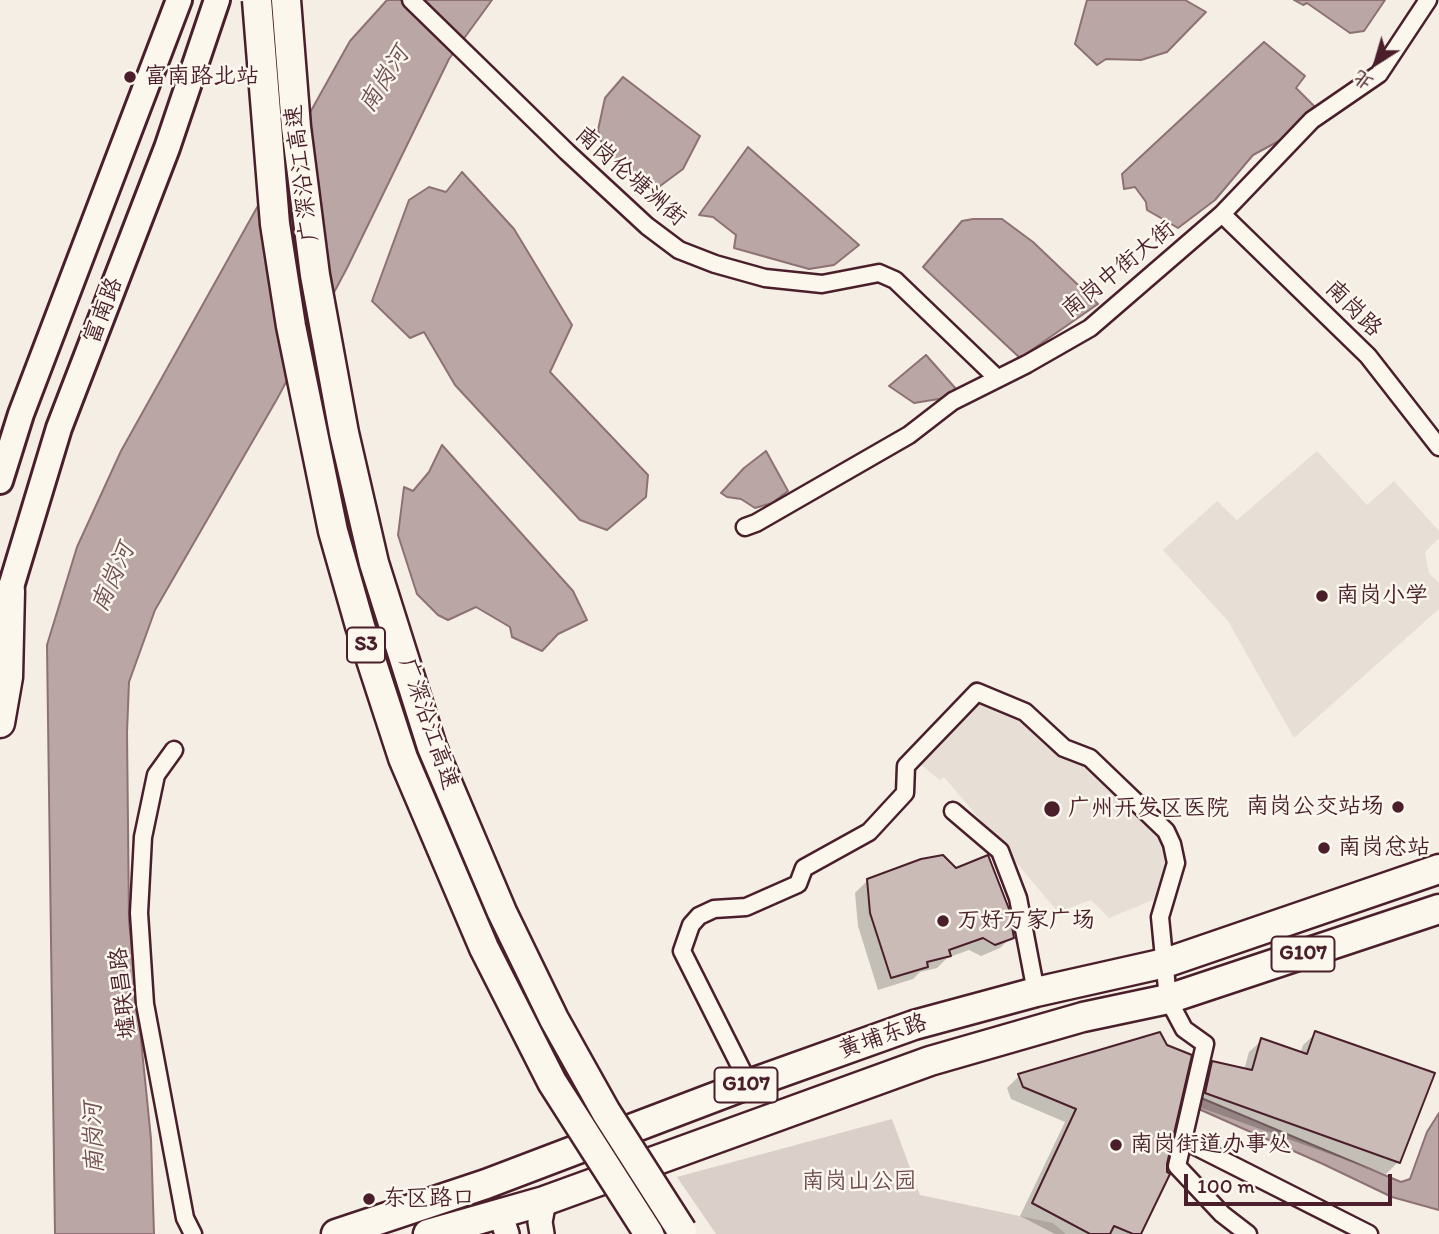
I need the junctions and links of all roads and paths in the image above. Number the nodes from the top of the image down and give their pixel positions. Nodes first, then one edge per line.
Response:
1 (179, 0) edge
2 (218, 0) edge
3 (257, 0) edge
4 (286, 0) edge
5 (411, 0) edge
6 (1428, 0) edge
7 (161, 48) junction
8 (199, 57) junction
9 (1222, 214) junction
10 (997, 378) junction
11 (20, 419) junction
12 (59, 428) junction
13 (1439, 447) edge
14 (0, 481) edge
15 (745, 527) dead end
16 (10, 591) junction
17 (0, 625) edge
18 (0, 723) edge
19 (174, 750) dead end
20 (953, 811) dead end
21 (1439, 869) edge
22 (1439, 909) edge
23 (1165, 963) junction
24 (1036, 992) junction
25 (1168, 999) junction
26 (749, 1084) junction
27 (1183, 1140) junction
28 (544, 1201) junction
29 (503, 1224) edge
30 (682, 1233) edge
31 (193, 1234) edge
32 (336, 1234) edge
33 (428, 1234) edge
34 (542, 1234) edge
35 (649, 1234) edge
36 (1248, 1234) edge
37 (1369, 1234) edge

1 - 7 main road, 富南路
2 - 8 main road, 富南路
3 - 35 highway, 广深沿江高速 / S3, bridge
4 - 30 highway, 广深沿江高速 / S3, bridge
5 - 10 street, 南岗伦塘洲街
6 - 9 street, 南岗中街大街
7 - 8 main road
7 - 11 main road, 富南路
8 - 12 main road, 富南路
9 - 10 street, 南岗中街大街
9 - 13 street, 南岗路
10 - 15 street, 南岗中街大街
11 - 12 main road
11 - 14 main road, 富南路
12 - 16 main road, 富南路
16 - 17 main road, 富南路
16 - 18 highway
19 - 31 street, 墟联昌路
20 - 24 street
21 - 23 highway, 黄埔东路 / G107
22 - 25 highway, 黄埔东路 / G107
23 - 24 highway, 黄埔东路 / G107
23 - 25 street
23 - 26 street
24 - 26 highway, 黄埔东路 / G107
25 - 27 street
25 - 28 highway, 黄埔东路 / G107
26 - 32 highway, 黄埔东路 / G107
27 - 36 street
27 - 37 street
28 - 29 highway, 黄埔东路 / G107
28 - 34 street
29 - 33 highway, 黄埔东路 / G107

